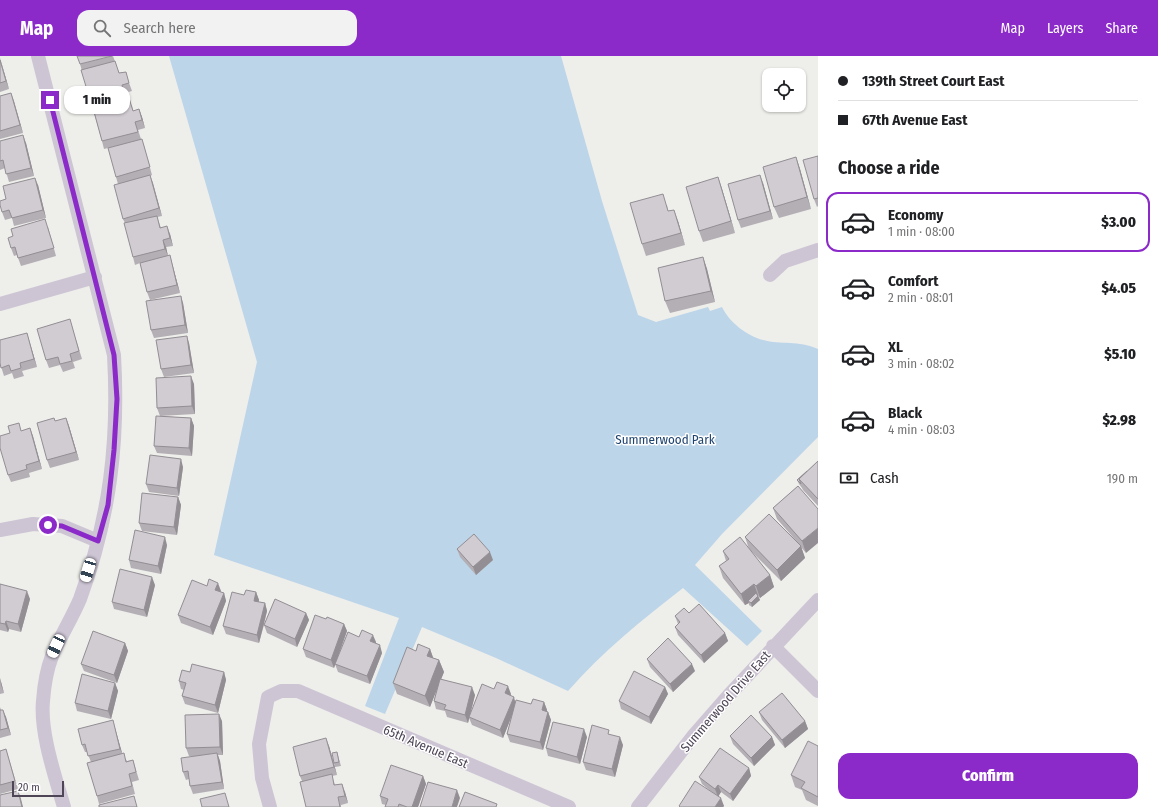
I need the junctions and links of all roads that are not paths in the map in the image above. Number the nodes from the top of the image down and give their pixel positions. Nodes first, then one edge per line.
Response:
1 (38, 56) edge
2 (818, 250) edge
3 (770, 275) dead end
4 (95, 277) junction
5 (0, 304) edge
6 (0, 530) edge
7 (98, 541) junction
8 (818, 600) edge
9 (773, 646) junction
10 (818, 691) edge
11 (64, 807) edge
12 (270, 807) edge
13 (569, 807) edge
14 (638, 807) edge

1 - 4 street
2 - 3 street
4 - 5 street
4 - 7 street
6 - 7 street
7 - 11 street
8 - 9 street, Summerwood Drive East
9 - 10 street
9 - 14 street, Summerwood Drive East
12 - 13 street, 65th Avenue East

